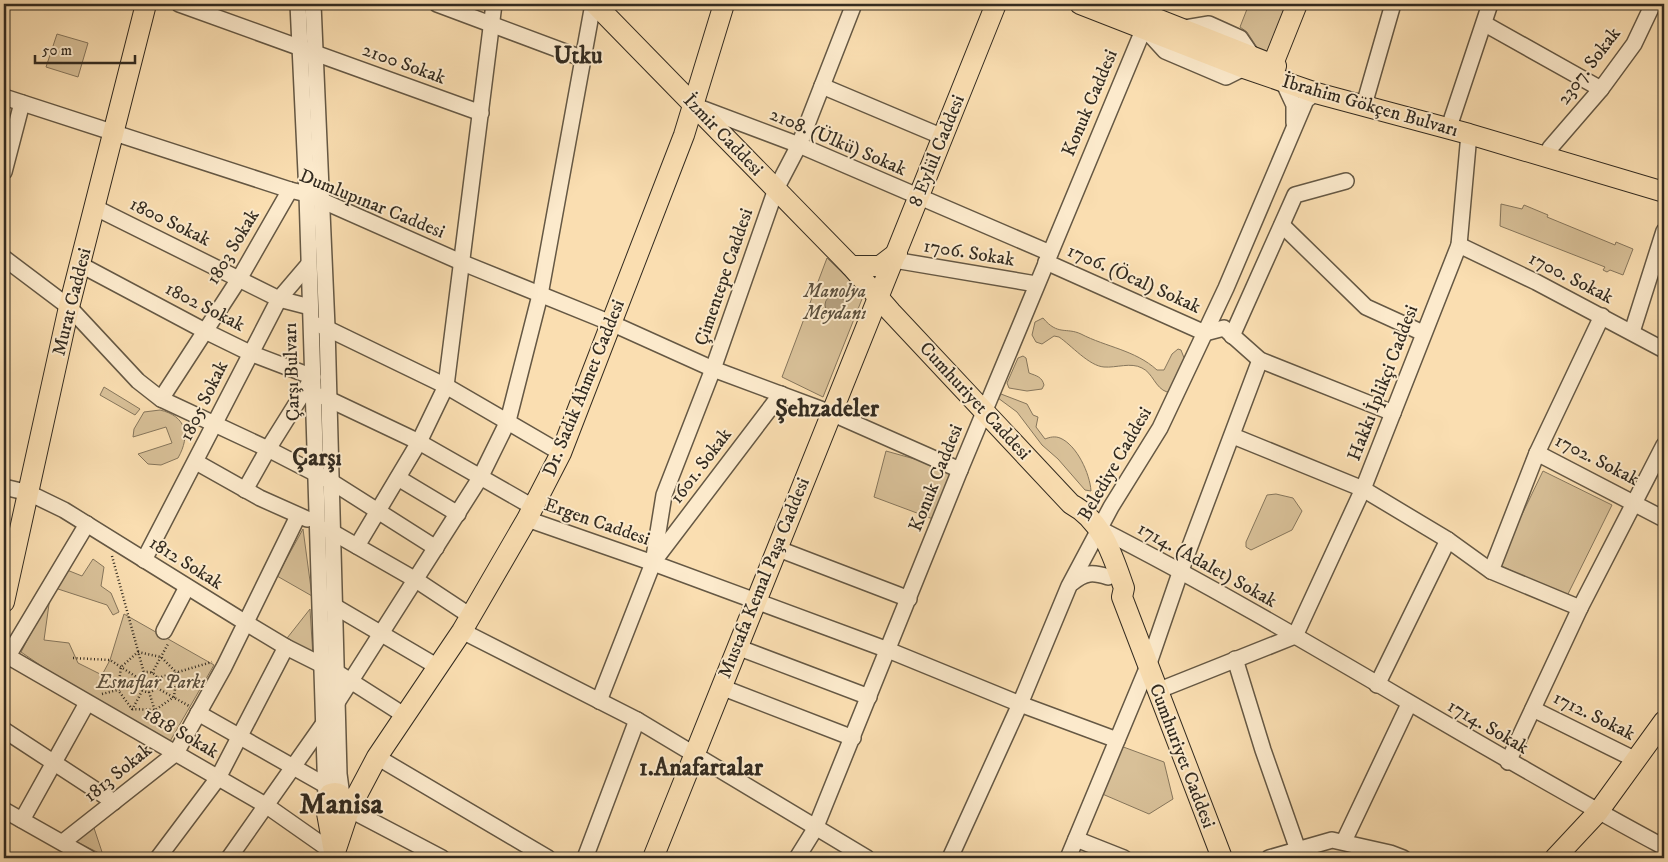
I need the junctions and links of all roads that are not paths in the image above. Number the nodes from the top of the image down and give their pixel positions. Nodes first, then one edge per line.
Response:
1 (146, 4) edge
2 (179, 4) edge
3 (298, 4) edge
4 (313, 4) edge
5 (437, 4) edge
6 (494, 4) edge
7 (594, 4) edge
8 (724, 4) edge
9 (854, 4) edge
10 (996, 4) edge
11 (1080, 4) edge
12 (1119, 4) edge
13 (1297, 4) edge
14 (1393, 4) edge
15 (1490, 4) edge
16 (1653, 4) edge
17 (1149, 15) edge
18 (490, 24) junction
19 (1485, 24) junction
20 (300, 46) junction
21 (314, 53) junction
22 (584, 59) junction
23 (1249, 62) junction
24 (1273, 64) junction
25 (1285, 83) junction
26 (822, 86) junction
27 (1601, 89) junction
28 (1316, 93) junction
29 (4, 98) edge
30 (1366, 98) junction
31 (22, 103) junction
32 (693, 105) junction
33 (481, 113) junction
34 (1451, 121) junction
35 (1294, 127) junction
36 (114, 132) junction
37 (1469, 134) junction
38 (944, 137) junction
39 (799, 145) junction
40 (1550, 148) junction
41 (4, 172) edge
42 (1664, 179) edge
43 (1346, 181) dead end
44 (776, 189) junction
45 (290, 190) junction
46 (1664, 192) edge
47 (314, 198) junction
48 (919, 198) junction
49 (96, 208) junction
50 (1282, 225) junction
51 (1664, 231) edge
52 (1459, 245) junction
53 (895, 257) junction
54 (1048, 257) junction
55 (4, 258) edge
56 (463, 263) junction
57 (81, 264) junction
58 (308, 265) junction
59 (851, 266) junction
60 (239, 279) junction
61 (1036, 284) junction
62 (540, 295) junction
63 (279, 299) junction
64 (879, 299) junction
65 (69, 307) junction
66 (310, 314) junction
67 (1602, 316) junction
68 (611, 323) junction
69 (327, 327) junction
70 (205, 331) junction
71 (1632, 332) junction
72 (1205, 333) junction
73 (1423, 333) junction
74 (1232, 336) junction
75 (1664, 350) edge
76 (250, 353) junction
77 (1260, 360) junction
78 (713, 369) junction
79 (313, 377) junction
80 (446, 386) junction
81 (314, 394) junction
82 (781, 394) junction
83 (161, 399) junction
84 (328, 399) junction
85 (984, 411) junction
86 (831, 413) junction
87 (1393, 413) junction
88 (508, 421) junction
89 (214, 424) junction
90 (1233, 436) junction
91 (419, 442) junction
92 (1664, 445) edge
93 (268, 449) junction
94 (561, 453) junction
95 (1537, 453) junction
96 (196, 462) junction
97 (960, 470) junction
98 (315, 474) junction
99 (398, 478) junction
100 (480, 478) junction
101 (332, 482) junction
102 (4, 487) edge
103 (1363, 489) junction
104 (245, 490) junction
105 (29, 492) junction
106 (1634, 501) junction
107 (377, 512) junction
108 (530, 513) junction
109 (458, 514) junction
110 (298, 516) junction
111 (1664, 519) edge
112 (316, 523) junction
113 (87, 524) junction
114 (333, 532) junction
115 (1097, 535) junction
116 (1448, 540) junction
117 (357, 546) junction
118 (436, 548) junction
119 (776, 548) junction
120 (144, 560) junction
121 (653, 563) junction
122 (1181, 570) junction
123 (1491, 571) junction
124 (1108, 577) junction
125 (416, 580) junction
126 (1069, 586) junction
127 (187, 587) junction
128 (1122, 597) junction
129 (319, 598) junction
130 (909, 599) junction
131 (4, 602) edge
132 (755, 602) junction
133 (336, 607) junction
134 (1580, 608) junction
135 (465, 623) junction
136 (246, 624) junction
137 (164, 631) road end
138 (383, 633) junction
139 (1295, 636) junction
140 (286, 647) junction
141 (737, 647) junction
142 (888, 650) junction
143 (6, 655) edge
144 (1235, 659) junction
145 (322, 666) junction
146 (1148, 666) junction
147 (438, 667) junction
148 (338, 673) junction
149 (351, 682) junction
150 (1377, 685) junction
151 (721, 687) junction
152 (1157, 691) junction
153 (869, 697) junction
154 (338, 701) junction
155 (599, 702) junction
156 (88, 703) junction
157 (1020, 704) junction
158 (1409, 704) junction
159 (1533, 709) junction
160 (198, 714) junction
161 (404, 716) junction
162 (637, 720) junction
163 (1664, 721) edge
164 (324, 724) junction
165 (4, 730) edge
166 (240, 736) junction
167 (853, 738) junction
168 (1117, 740) junction
169 (171, 750) junction
170 (694, 753) junction
171 (377, 757) junction
172 (1636, 760) junction
173 (53, 762) junction
174 (1508, 762) junction
175 (293, 766) junction
176 (218, 778) junction
177 (336, 798) junction
178 (114, 802) junction
179 (267, 806) junction
180 (4, 810) edge
181 (1598, 812) junction
182 (22, 820) junction
183 (815, 829) junction
184 (1076, 839) junction
185 (1344, 841) junction
186 (63, 842) junction
187 (1664, 848) edge
188 (1298, 850) junction
189 (333, 856) edge
190 (1393, 856) edge
191 (90, 858) edge
192 (159, 858) edge
193 (172, 858) edge
194 (229, 858) edge
195 (442, 858) edge
196 (548, 858) edge
197 (586, 858) edge
198 (652, 858) edge
199 (797, 858) edge
200 (867, 858) edge
201 (950, 858) edge
202 (1068, 858) edge
203 (1124, 858) edge
204 (1222, 858) edge
205 (1269, 858) edge
206 (1555, 858) edge

1 - 36 main road, Murat Caddesi
2 - 20 street, 2100 Sokak
3 - 20 street, Çarşı Bulvarı
4 - 21 street, Çarşı Bulvarı
5 - 18 street
6 - 18 street
7 - 22 street
7 - 32 main road, İzmir Caddesi
8 - 32 main road, Dr. Sadık Ahmet Caddesi
9 - 26 street, Çimentepe Caddesi
10 - 38 main road, 8 Eylül Caddesi
11 - 17 main road, İbrahim Gökçen Bulvarı
12 - 17 main road, İbrahim Gökçen Bulvarı
13 - 24 main road
14 - 30 street
15 - 19 street
16 - 27 street, 2307. Sokak
17 - 23 main road, İbrahim Gökçen Bulvarı
17 - 23 main road, İbrahim Gökçen Bulvarı
17 - 54 street, Konuk Caddesi
18 - 22 street
18 - 33 street
19 - 27 street
19 - 34 street
20 - 21 street, 2100 Sokak
20 - 47 street, Çarşı Bulvarı
21 - 33 street, 2100 Sokak
21 - 47 street, Çarşı Bulvarı
22 - 62 street
23 - 24 main road, İbrahim Gökçen Bulvarı
23 - 25 main road, İbrahim Gökçen Bulvarı
24 - 25 street
24 - 30 main road, İbrahim Gökçen Bulvarı
25 - 28 main road, İbrahim Gökçen Bulvarı
25 - 35 street
26 - 38 street
26 - 39 street, Çimentepe Caddesi
27 - 40 street, 2307. Sokak
28 - 35 street, Belediye Caddesi
28 - 37 main road, İbrahim Gökçen Bulvarı
29 - 31 street, Dumlupınar Caddesi
30 - 34 main road, İbrahim Gökçen Bulvarı
31 - 36 street, Dumlupınar Caddesi
31 - 41 street
32 - 39 street, 2108. (Ülkü) Sokak
32 - 44 main road, İzmir Caddesi
32 - 68 main road, Dr. Sadık Ahmet Caddesi
33 - 56 street
34 - 40 main road, İbrahim Gökçen Bulvarı
35 - 72 street, Belediye Caddesi
36 - 45 street, Dumlupınar Caddesi
36 - 49 main road, Murat Caddesi
37 - 46 main road, İbrahim Gökçen Bulvarı
37 - 52 street, Hakkı İplikçi Caddesi
38 - 48 main road, 8 Eylül Caddesi
39 - 44 street, Çimentepe Caddesi
39 - 48 street, 2108. (Ülkü) Sokak
40 - 42 main road, İbrahim Gökçen Bulvarı
43 - 50 street
44 - 59 main road, İzmir Caddesi
44 - 78 street, Çimentepe Caddesi
45 - 47 street, Dumlupınar Caddesi
45 - 60 street, 1803 Sokak
47 - 56 street, Dumlupınar Caddesi
47 - 58 street, Çarşı Bulvarı
47 - 69 street, Çarşı Bulvarı
48 - 53 main road, 8 Eylül Caddesi
48 - 54 street, 2108. (Ülkü) Sokak
49 - 57 main road, Murat Caddesi
49 - 60 street, 1800 Sokak
50 - 73 street
50 - 74 street
51 - 71 street
52 - 67 street, 1700. Sokak
52 - 73 street, Hakkı İplikçi Caddesi
53 - 59 main road
53 - 61 street, 1706. Sokak
53 - 64 main road, 8 Eylül Caddesi
54 - 61 street, Konuk Caddesi
54 - 72 street, 1706. (Öcal) Sokak
55 - 65 street
56 - 62 street, Dumlupınar Caddesi
56 - 80 street
57 - 65 main road, Murat Caddesi
57 - 70 street, 1802 Sokak
58 - 63 street, 1805 Sokak
58 - 66 street, Çarşı Bulvarı
59 - 64 main road, İzmir Caddesi
60 - 63 street, 1800 Sokak
60 - 70 street, 1803 Sokak
61 - 85 street, Konuk Caddesi
62 - 68 street, Dumlupınar Caddesi
62 - 88 street
63 - 66 street, 1800 Sokak
63 - 76 street, 1805 Sokak
64 - 85 main road, Cumhuriyet Caddesi
64 - 86 main road, Mustafa Kemal Paşa Caddesi
65 - 83 street
65 - 105 main road, Murat Caddesi
66 - 69 street, 1800 Sokak
66 - 79 street, Çarşı Bulvarı
67 - 71 street, 1700. Sokak
67 - 95 street
68 - 78 street, Dumlupınar Caddesi
68 - 94 main road, Dr. Sadık Ahmet Caddesi
69 - 80 street, 1800 Sokak
69 - 84 street, Çarşı Bulvarı
70 - 76 street, 1802 Sokak
70 - 83 street, 1803 Sokak
71 - 75 street, 1700. Sokak
72 - 74 street, 1706. (Öcal) Sokak
72 - 115 street, Belediye Caddesi
73 - 87 street, Hakkı İplikçi Caddesi
74 - 77 street, 1706. (Öcal) Sokak
76 - 79 street, 1802 Sokak
76 - 89 street, 1805 Sokak
77 - 87 street, 1706. (Öcal) Sokak
77 - 90 street
78 - 82 street, Dumlupınar Caddesi
78 - 121 street, Çimentepe Caddesi
79 - 81 street, Çarşı Bulvarı
79 - 93 street
80 - 88 street, 1800 Sokak
80 - 91 street
81 - 84 street, Ergen Caddesi
81 - 98 street, Çarşı Bulvarı
82 - 86 street, Dumlupınar Caddesi
82 - 121 street, 1601. Sokak
83 - 89 street
84 - 91 street, Ergen Caddesi
84 - 101 street, Çarşı Bulvarı
85 - 97 street, Konuk Caddesi
85 - 115 main road, Cumhuriyet Caddesi
86 - 97 street, Dumlupınar Caddesi
86 - 119 main road, Mustafa Kemal Paşa Caddesi
87 - 103 street, Hakkı İplikçi Caddesi
88 - 94 street, 1800 Sokak
88 - 100 street
89 - 93 street
89 - 96 street, 1805 Sokak
90 - 103 street
90 - 122 street
91 - 99 street
91 - 100 street, Ergen Caddesi
92 - 106 street
93 - 98 street
93 - 104 street
94 - 108 main road, Dr. Sadık Ahmet Caddesi
95 - 106 street, 1702. Sokak
95 - 123 street
96 - 104 street
96 - 120 street, 1805 Sokak
97 - 130 street, Konuk Caddesi
98 - 101 street
98 - 112 street, Çarşı Bulvarı
99 - 107 street
99 - 109 street
100 - 108 street, Ergen Caddesi
100 - 109 street
101 - 107 street
101 - 114 street, Çarşı Bulvarı
102 - 105 street, 1812 Sokak
103 - 116 street
103 - 139 street, Hakkı İplikçi Caddesi
104 - 110 street
105 - 113 street, 1812 Sokak
105 - 131 main road, Murat Caddesi
106 - 111 street, 1702. Sokak
106 - 134 street
107 - 117 street
107 - 118 street
108 - 121 street, Ergen Caddesi
108 - 135 main road, Dr. Sadık Ahmet Caddesi
109 - 118 street
110 - 112 street
110 - 136 street, 1813 Sokak
112 - 114 street
112 - 129 street, Çarşı Bulvarı
113 - 120 street, 1812 Sokak
113 - 143 street
114 - 117 street
114 - 133 street, Çarşı Bulvarı
115 - 122 street, 1714. (Adalet) Sokak
115 - 124 main road, Cumhuriyet Caddesi
115 - 126 street, Belediye Caddesi
115 - 128 main road, Cumhuriyet Caddesi
116 - 123 street
116 - 150 street
117 - 125 street
118 - 125 street
119 - 130 street
119 - 132 main road, Mustafa Kemal Paşa Caddesi
120 - 127 street, 1812 Sokak
121 - 132 street, Ergen Caddesi
121 - 155 street
122 - 139 street, 1714. (Adalet) Sokak
122 - 146 street
123 - 134 street
124 - 126 street
124 - 128 main road, Cumhuriyet Caddesi
125 - 135 street
125 - 138 street
126 - 157 street, Belediye Caddesi
127 - 136 street, 1812 Sokak
127 - 137 street
128 - 146 main road, Cumhuriyet Caddesi
129 - 133 street
129 - 145 street, Çarşı Bulvarı
130 - 142 street, Konuk Caddesi
132 - 141 main road, Mustafa Kemal Paşa Caddesi
132 - 142 street, Ergen Caddesi
133 - 138 street
133 - 148 street, Çarşı Bulvarı
134 - 159 street
135 - 147 main road, Dr. Sadık Ahmet Caddesi
135 - 155 street
136 - 140 street, 1812 Sokak
136 - 160 street, 1813 Sokak
138 - 147 street
138 - 149 street
139 - 144 street
139 - 150 street, 1714. Sokak
140 - 145 street, 1812 Sokak
140 - 166 street
141 - 151 main road, Mustafa Kemal Paşa Caddesi
141 - 153 street
142 - 153 street, Konuk Caddesi
142 - 157 street, Ergen Caddesi
143 - 156 street, 1818 Sokak
144 - 152 street
144 - 188 street
145 - 148 street, 1812 Sokak
145 - 164 street, Çarşı Bulvarı
146 - 152 main road, Cumhuriyet Caddesi
146 - 168 street
147 - 161 main road, Dr. Sadık Ahmet Caddesi
148 - 149 street, 1812 Sokak
148 - 154 street, Çarşı Bulvarı
149 - 154 street
149 - 161 street, 1812 Sokak
150 - 158 street, 1714. Sokak
151 - 167 street
151 - 170 main road, Mustafa Kemal Paşa Caddesi
152 - 204 main road, Cumhuriyet Caddesi
153 - 167 street, Konuk Caddesi
154 - 177 street, Çarşı Bulvarı
155 - 162 street
156 - 169 street, 1818 Sokak
156 - 173 street
157 - 168 street, Ergen Caddesi
157 - 201 street, Belediye Caddesi
158 - 174 street, 1714. Sokak
158 - 185 street
159 - 172 street, 1712. Sokak
159 - 174 street
160 - 166 street
160 - 169 street, 1813 Sokak
161 - 171 main road, Dr. Sadık Ahmet Caddesi
162 - 170 street
162 - 197 street
163 - 172 main road
164 - 175 street
164 - 177 street, Çarşı Bulvarı
165 - 173 street
166 - 175 street
166 - 176 street
167 - 183 street, Konuk Caddesi
168 - 184 street
169 - 176 street, 1818 Sokak
169 - 178 street, 1813 Sokak
170 - 183 street
170 - 198 main road, Mustafa Kemal Paşa Caddesi
171 - 177 main road, Dr. Sadık Ahmet Caddesi
171 - 196 street
172 - 181 main road
173 - 178 street
173 - 182 street
174 - 181 street, 1714. Sokak
175 - 177 street
175 - 179 street
176 - 179 street, 1818 Sokak
176 - 192 street
177 - 189 main road, Dr. Sadık Ahmet Caddesi
177 - 195 street
178 - 186 street, 1813 Sokak
179 - 189 street, 1818 Sokak
179 - 194 street
180 - 182 street
181 - 187 street, 1714. Sokak
181 - 206 main road
182 - 186 street
183 - 199 street, Konuk Caddesi
183 - 200 street
184 - 202 street
184 - 203 street
185 - 188 street
185 - 190 street
186 - 191 street
188 - 205 street
192 - 193 street

